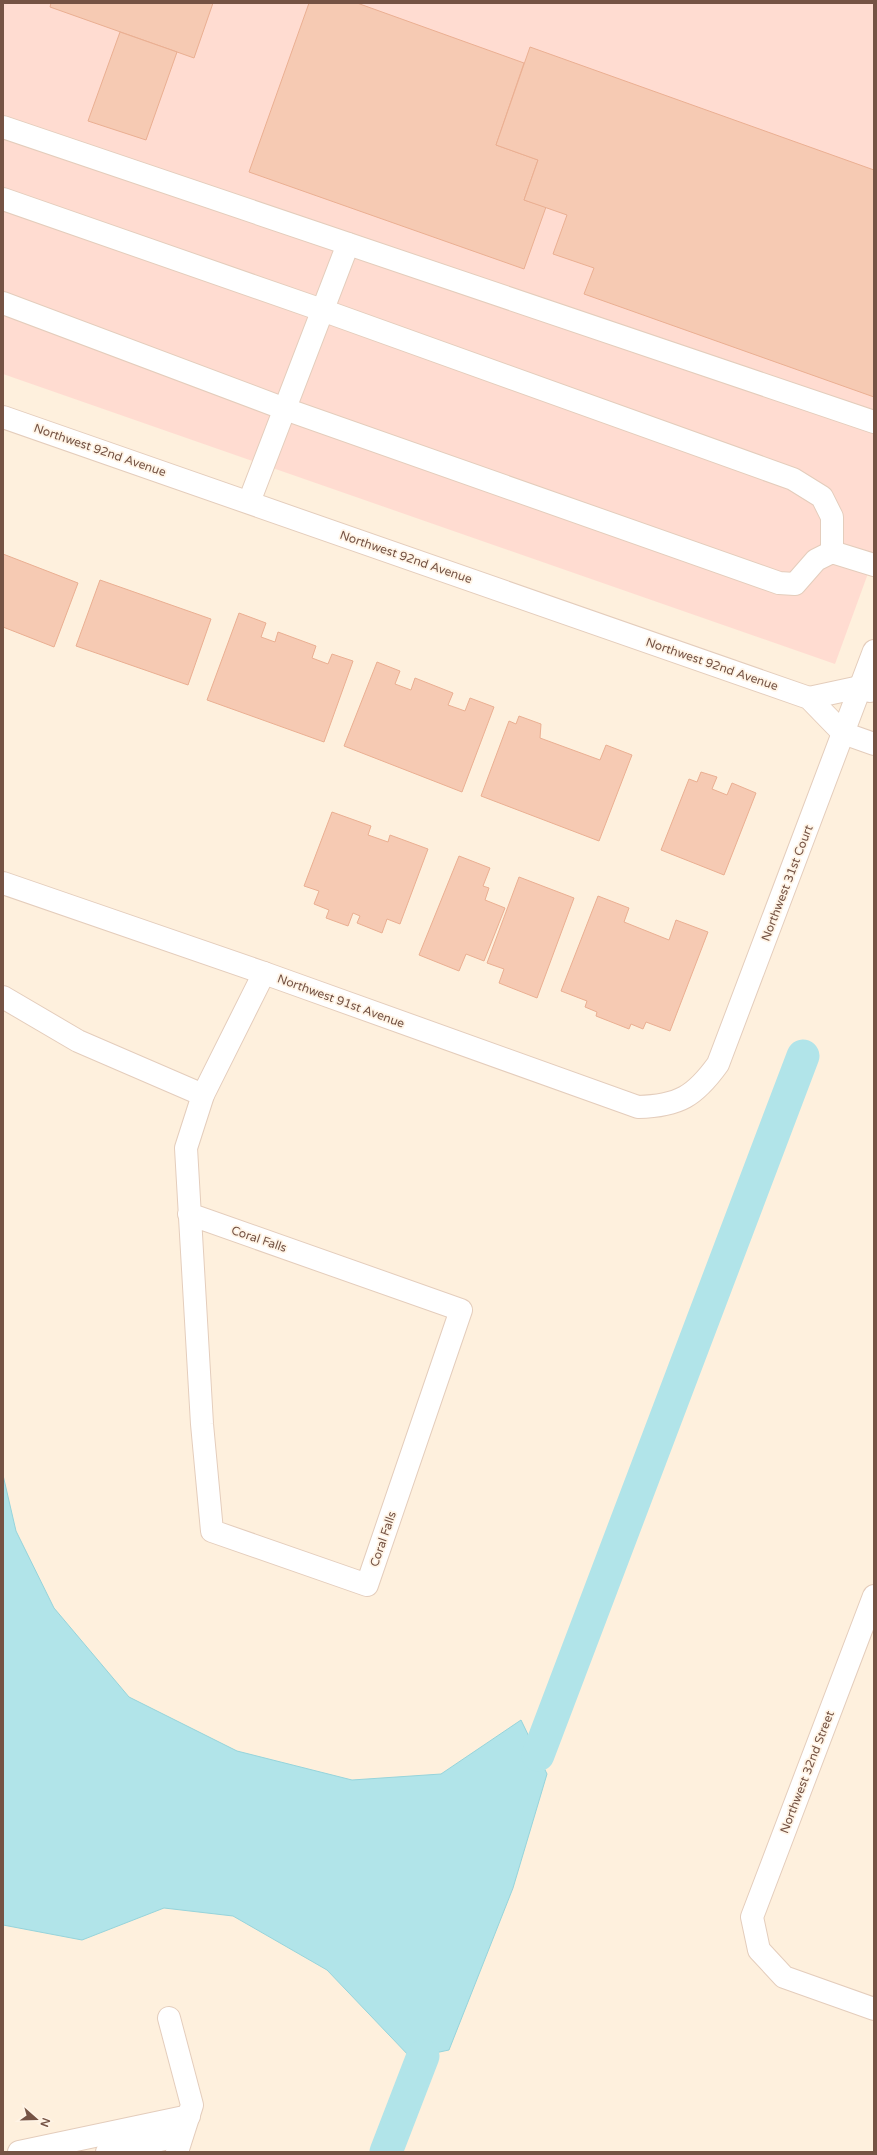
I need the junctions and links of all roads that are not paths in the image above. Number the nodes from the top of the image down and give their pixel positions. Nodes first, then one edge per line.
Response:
1 (3, 127) edge
2 (3, 199) edge
3 (348, 244) junction
4 (3, 303) edge
5 (322, 310) junction
6 (285, 409) junction
7 (3, 417) edge
8 (874, 422) edge
9 (249, 502) junction
10 (832, 552) junction
11 (874, 565) edge
12 (874, 651) edge
13 (867, 690) edge
14 (809, 698) junction
15 (843, 732) junction
16 (874, 744) edge
17 (3, 883) edge
18 (264, 973) junction
19 (3, 997) edge
20 (203, 1095) junction
21 (680, 1100) joint
22 (189, 1214) junction
23 (874, 1596) edge
24 (874, 2009) edge
25 (169, 2018) dead end
26 (182, 2134) edge
27 (19, 2152) edge
28 (108, 2152) edge

1 - 3 street
2 - 5 street
3 - 5 street
3 - 8 street
4 - 6 street
5 - 6 street
5 - 10 street
6 - 9 street
6 - 10 street
7 - 9 street, Northwest 92nd Avenue
9 - 14 street, Northwest 92nd Avenue
10 - 11 street
12 - 13 street, Northwest 31st Court
13 - 14 street
13 - 15 street, Northwest 31st Court
14 - 15 street, Northwest 92nd Avenue
15 - 16 street
15 - 21 street, Northwest 31st Court
17 - 18 street, Northwest 91st Avenue
18 - 20 street, Coral Falls
18 - 21 street, Northwest 91st Avenue
19 - 20 street
20 - 22 street, Coral Falls
22 - 22 street, Coral Falls
23 - 24 street, Northwest 32nd Street
25 - 26 street
26 - 27 street
26 - 28 street

